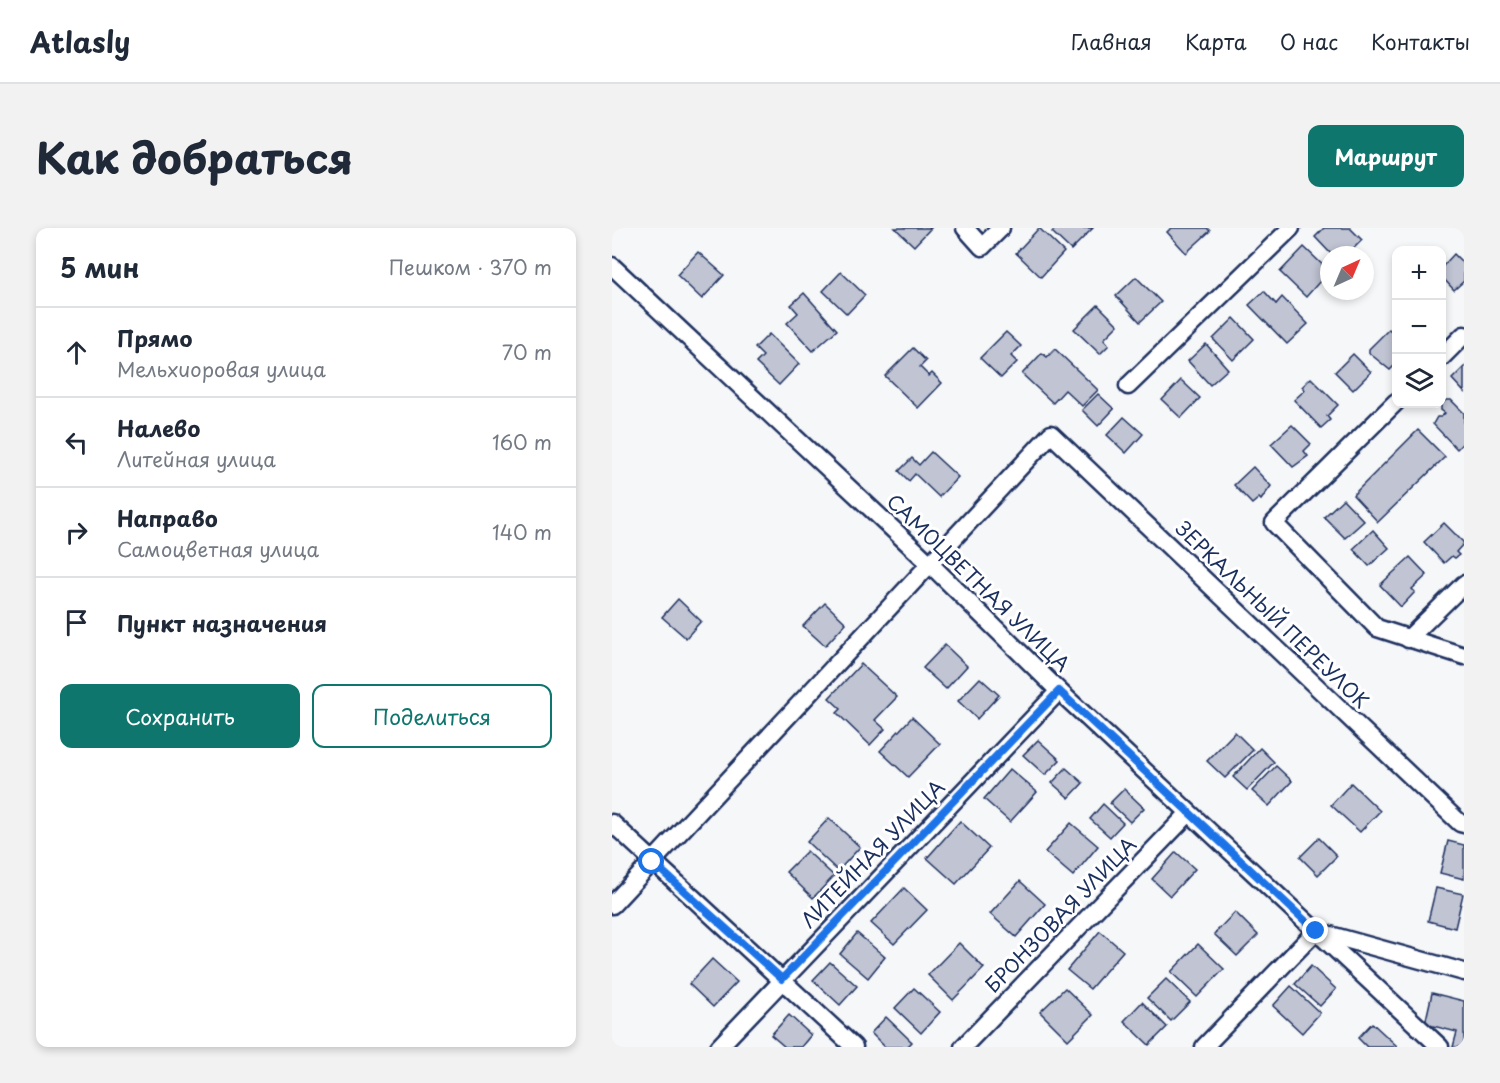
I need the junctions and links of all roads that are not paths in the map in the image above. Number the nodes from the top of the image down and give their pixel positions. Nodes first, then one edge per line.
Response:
1 (965, 228) edge
2 (1001, 228) edge
3 (1291, 228) edge
4 (612, 266) edge
5 (1464, 335) edge
6 (1445, 354) edge
7 (1128, 386) dead end
8 (1392, 406) edge
9 (929, 563) junction
10 (1464, 584) edge
11 (1408, 639) junction
12 (1464, 656) edge
13 (1059, 691) junction
14 (1190, 813) junction
15 (612, 823) edge
16 (1464, 824) edge
17 (652, 862) junction
18 (612, 905) edge
19 (1316, 931) junction
20 (1464, 972) edge
21 (782, 979) junction
22 (719, 1047) edge
23 (854, 1047) edge
24 (963, 1047) edge
25 (1204, 1047) edge
26 (1440, 1047) edge

1 - 2 street
3 - 7 street
4 - 9 street, САМОЦВЕТНАЯ УЛИЦА
5 - 6 street
8 - 11 street
9 - 13 street, САМОЦВЕТНАЯ УЛИЦА
9 - 16 street, ЗЕРКАЛЬНЫЙ ПЕРЕУЛОК
9 - 17 street
10 - 11 street
11 - 12 street
13 - 14 street, САМОЦВЕТНАЯ УЛИЦА
13 - 21 street, ЛИТЕЙНАЯ УЛИЦА
14 - 19 street, САМОЦВЕТНАЯ УЛИЦА
14 - 24 street, БРОНЗОВАЯ УЛИЦА
15 - 17 street
17 - 18 street
17 - 21 street
19 - 20 street, САМОЦВЕТНАЯ УЛИЦА
19 - 25 street
19 - 26 street, САМОЦВЕТНАЯ УЛИЦА
21 - 22 street, ЛИТЕЙНАЯ УЛИЦА
21 - 23 street

